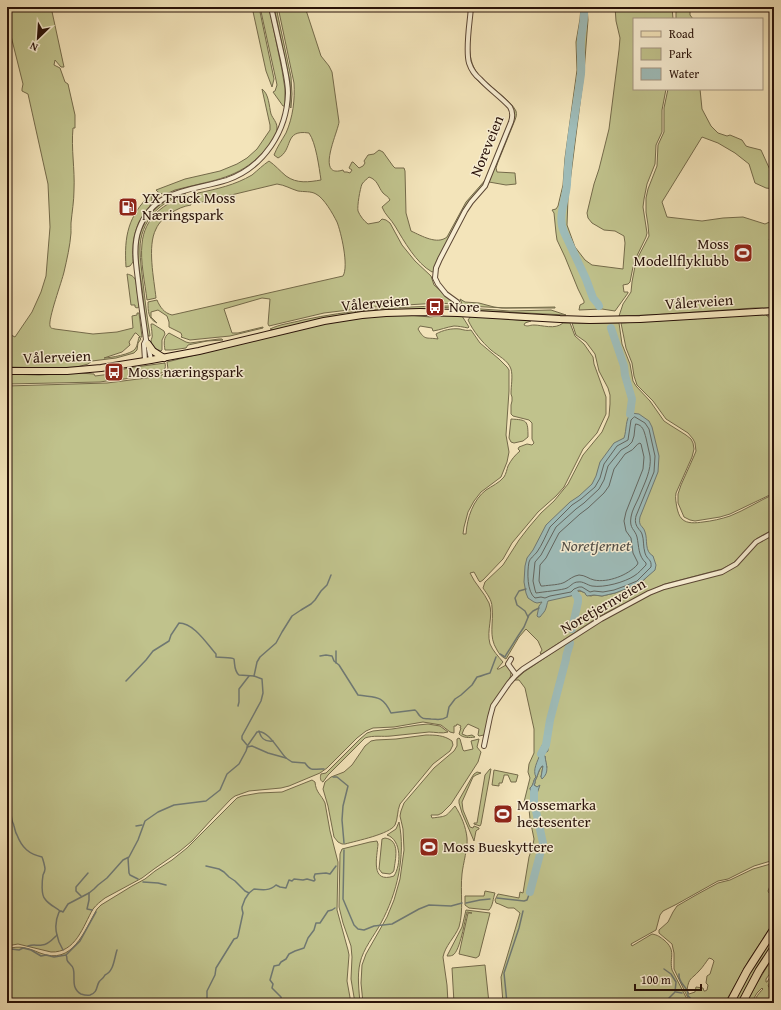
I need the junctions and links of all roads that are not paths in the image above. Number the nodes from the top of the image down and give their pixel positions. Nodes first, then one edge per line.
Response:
1 (271, 7) edge
2 (471, 7) edge
3 (774, 311) edge
4 (460, 313) junction
5 (147, 342) junction
6 (164, 358) junction
7 (148, 361) junction
8 (7, 371) edge
9 (774, 532) edge
10 (511, 659) dead end
11 (516, 675) junction
12 (484, 746) dead end
13 (774, 929) edge
14 (774, 948) edge
15 (730, 1003) edge
16 (742, 1003) edge

1 - 5 street
2 - 4 street, Noreveien
3 - 4 main road, Vålerveien
4 - 6 main road, Vålerveien
5 - 6 main road
5 - 7 street
6 - 7 main road, Vålerveien
7 - 8 main road, Vålerveien
9 - 11 street, Noretjernveien
10 - 11 street
11 - 12 street, Noretjernveien
13 - 15 highway
14 - 16 highway

